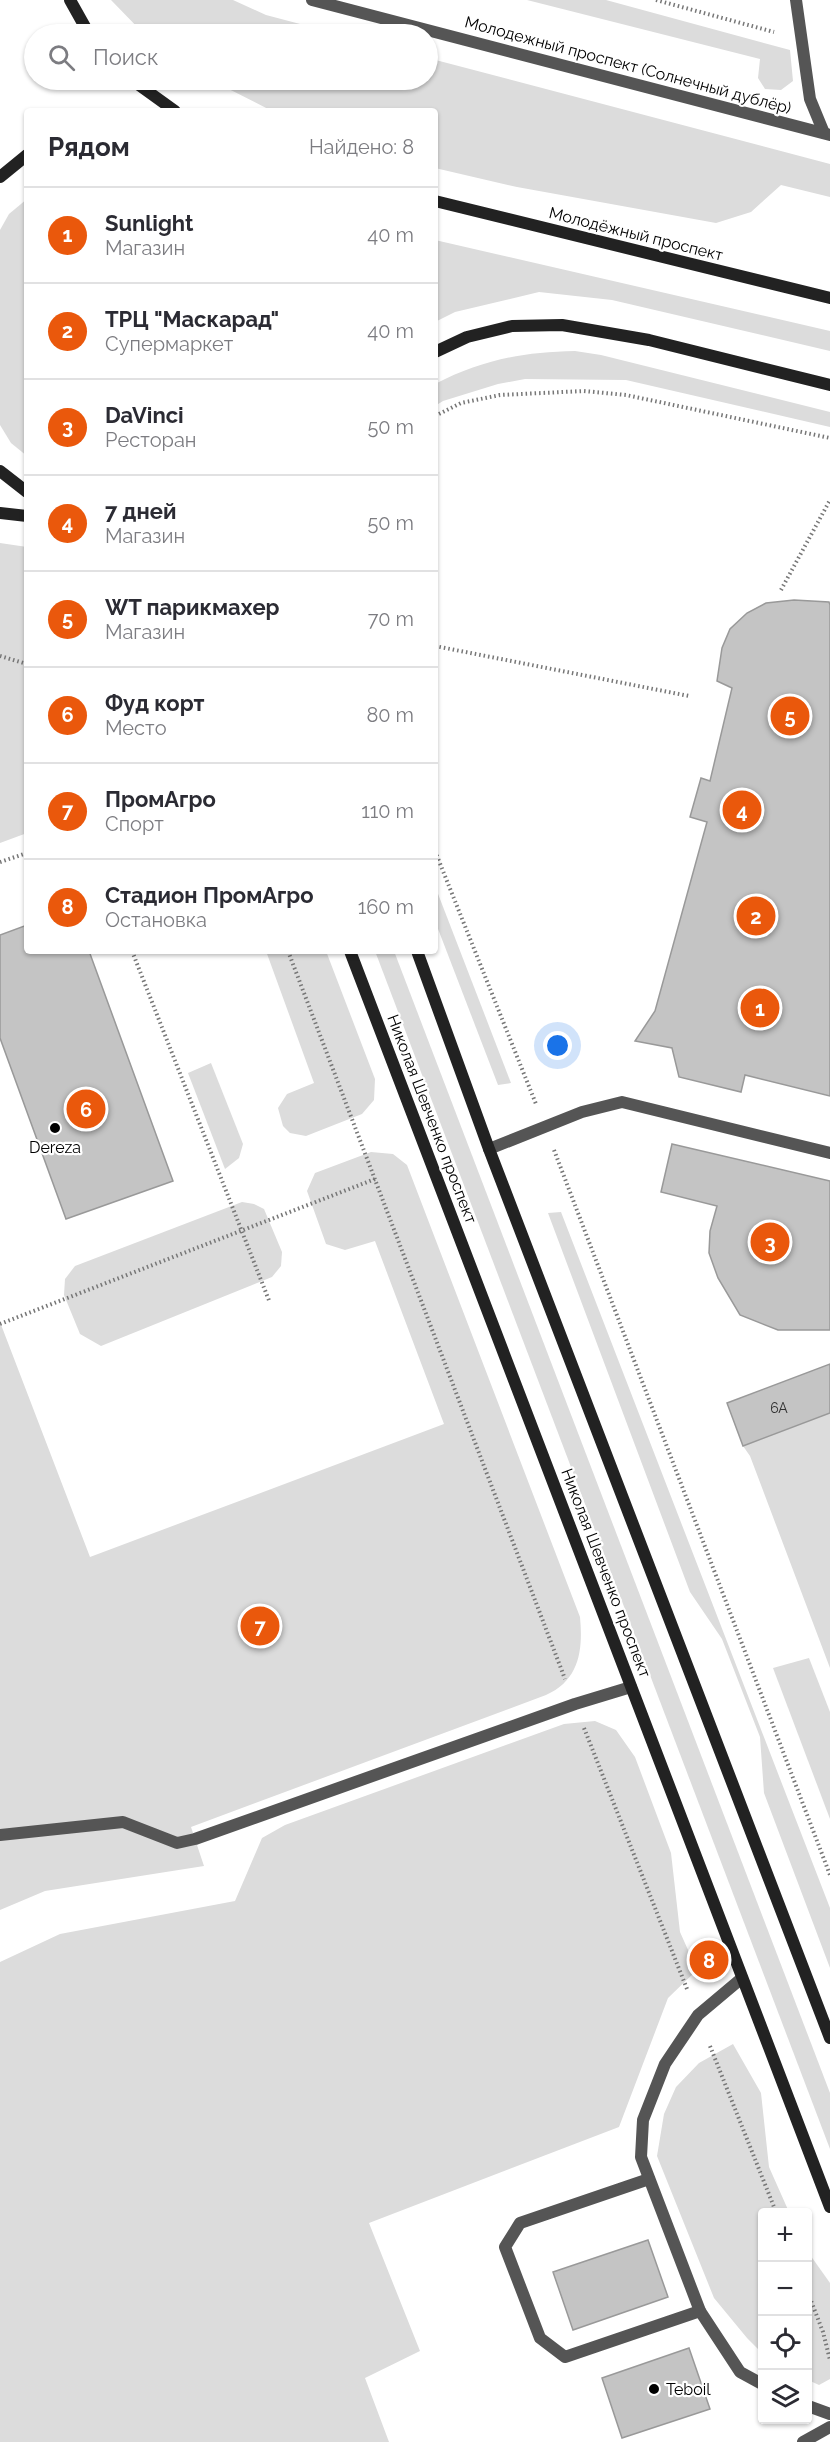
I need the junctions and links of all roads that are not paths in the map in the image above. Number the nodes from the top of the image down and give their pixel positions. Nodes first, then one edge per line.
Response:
1 (70, 0) edge
2 (312, 0) edge
3 (796, 0) edge
4 (83, 24) edge
5 (404, 24) edge
6 (438, 33) edge
7 (146, 90) edge
8 (171, 108) edge
9 (827, 134) edge
10 (24, 157) edge
11 (0, 177) edge
12 (438, 202) edge
13 (830, 298) edge
14 (438, 351) edge
15 (830, 385) edge
16 (0, 471) edge
17 (24, 490) edge
18 (0, 513) edge
19 (24, 516) edge
20 (351, 954) edge
21 (418, 954) edge
22 (489, 1149) junction
23 (830, 1153) edge
24 (631, 1687) junction
25 (0, 1835) edge
26 (742, 1978) junction
27 (830, 2038) edge
28 (649, 2179) junction
29 (830, 2207) edge
30 (700, 2311) junction
31 (758, 2382) edge
32 (812, 2408) edge
33 (830, 2414) edge
34 (830, 2427) edge
35 (803, 2442) edge

1 - 4 main road
2 - 5 street, Молодежный проспект (Солнечный дублёр)
3 - 9 street
6 - 9 street, Молодежный проспект (Солнечный дублёр)
7 - 8 main road
10 - 11 main road
12 - 13 main road, Молодёжный проспект
14 - 15 main road
16 - 17 main road
18 - 19 main road
20 - 24 main road, Николая Шевченко проспект
21 - 22 main road
22 - 23 street
22 - 27 main road
24 - 25 street
24 - 26 main road, Николая Шевченко проспект
26 - 28 street
26 - 29 main road, Николая Шевченко проспект
28 - 30 street
28 - 30 street
30 - 31 street
32 - 33 street
34 - 35 street

